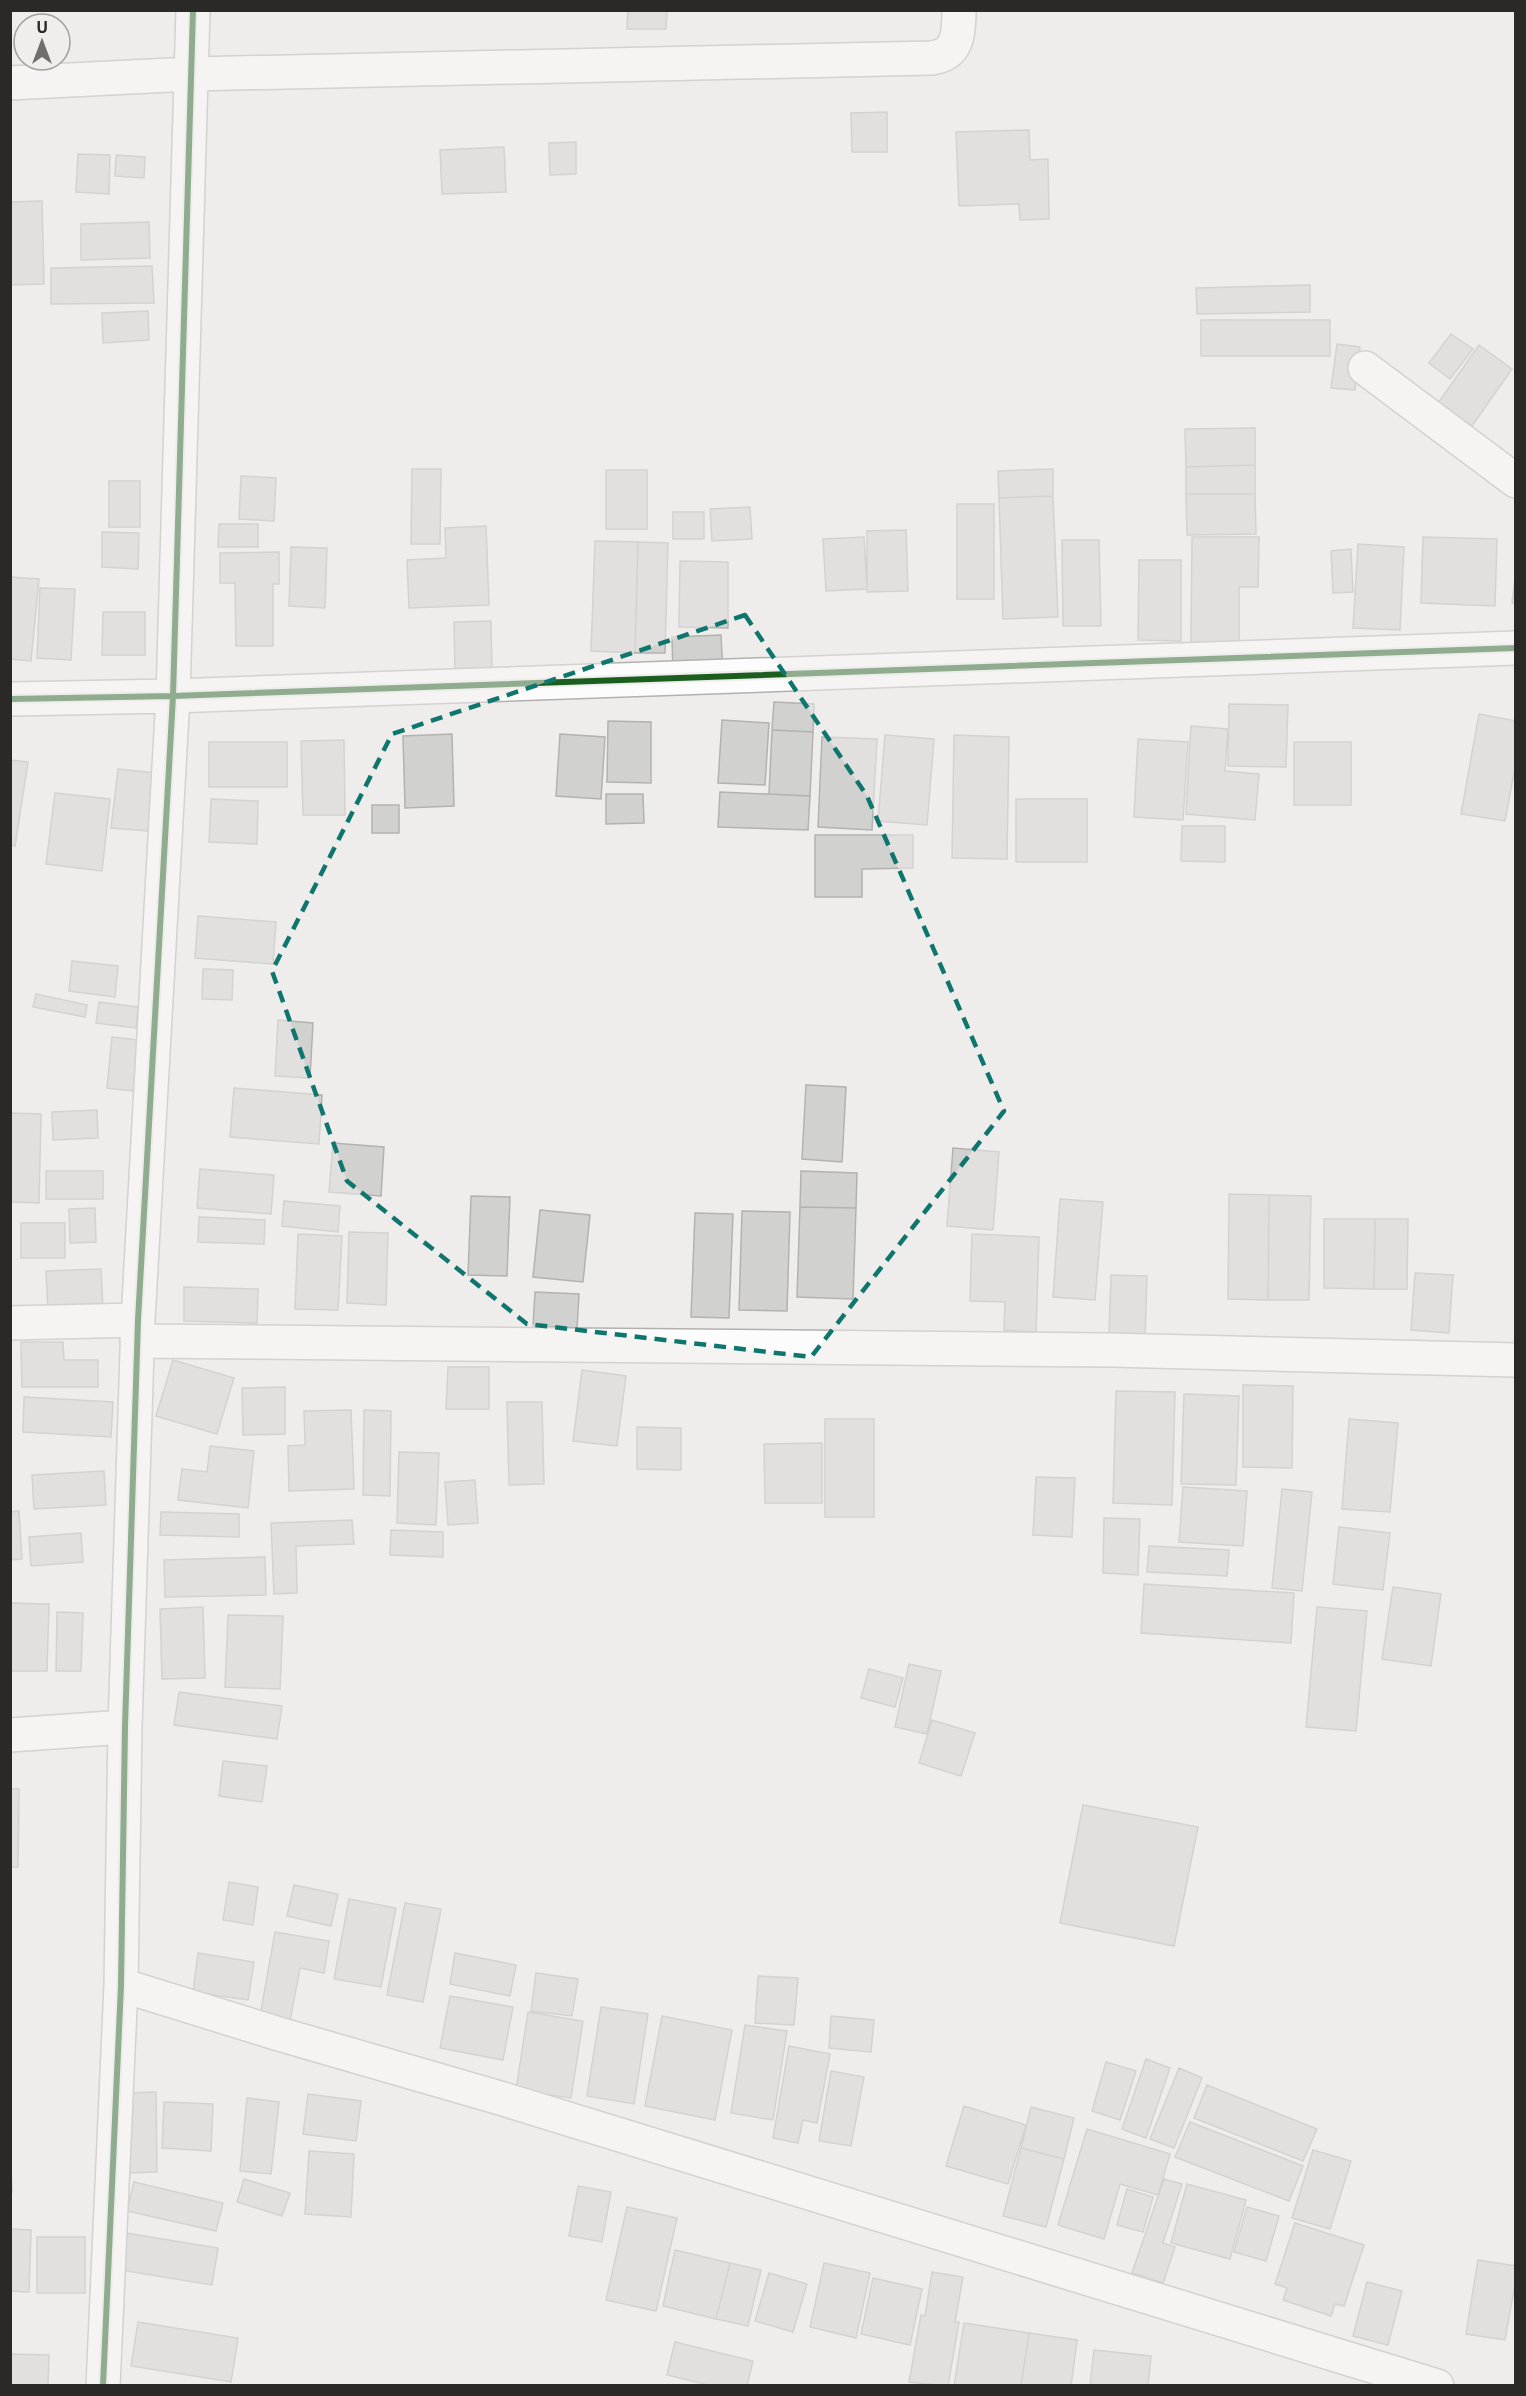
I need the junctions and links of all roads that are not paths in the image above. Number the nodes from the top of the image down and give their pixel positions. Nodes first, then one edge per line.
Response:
1 (193, 10) edge
2 (959, 10) edge
3 (191, 74) junction
4 (10, 83) edge
5 (1365, 368) dead end
6 (1515, 481) edge
7 (1515, 648) edge
8 (173, 696) junction
9 (10, 699) edge
10 (10, 1323) edge
11 (137, 1330) junction
12 (1515, 1360) edge
13 (126, 1727) junction
14 (10, 1735) edge
15 (121, 1985) junction
16 (103, 2385) edge
17 (1437, 2385) edge

1 - 3 street
2 - 3 street
3 - 4 street
3 - 8 street
5 - 6 street
7 - 8 street
8 - 9 street
8 - 11 street
10 - 11 street
11 - 12 street
11 - 13 street
13 - 14 street
13 - 15 street
15 - 16 street
15 - 17 street

